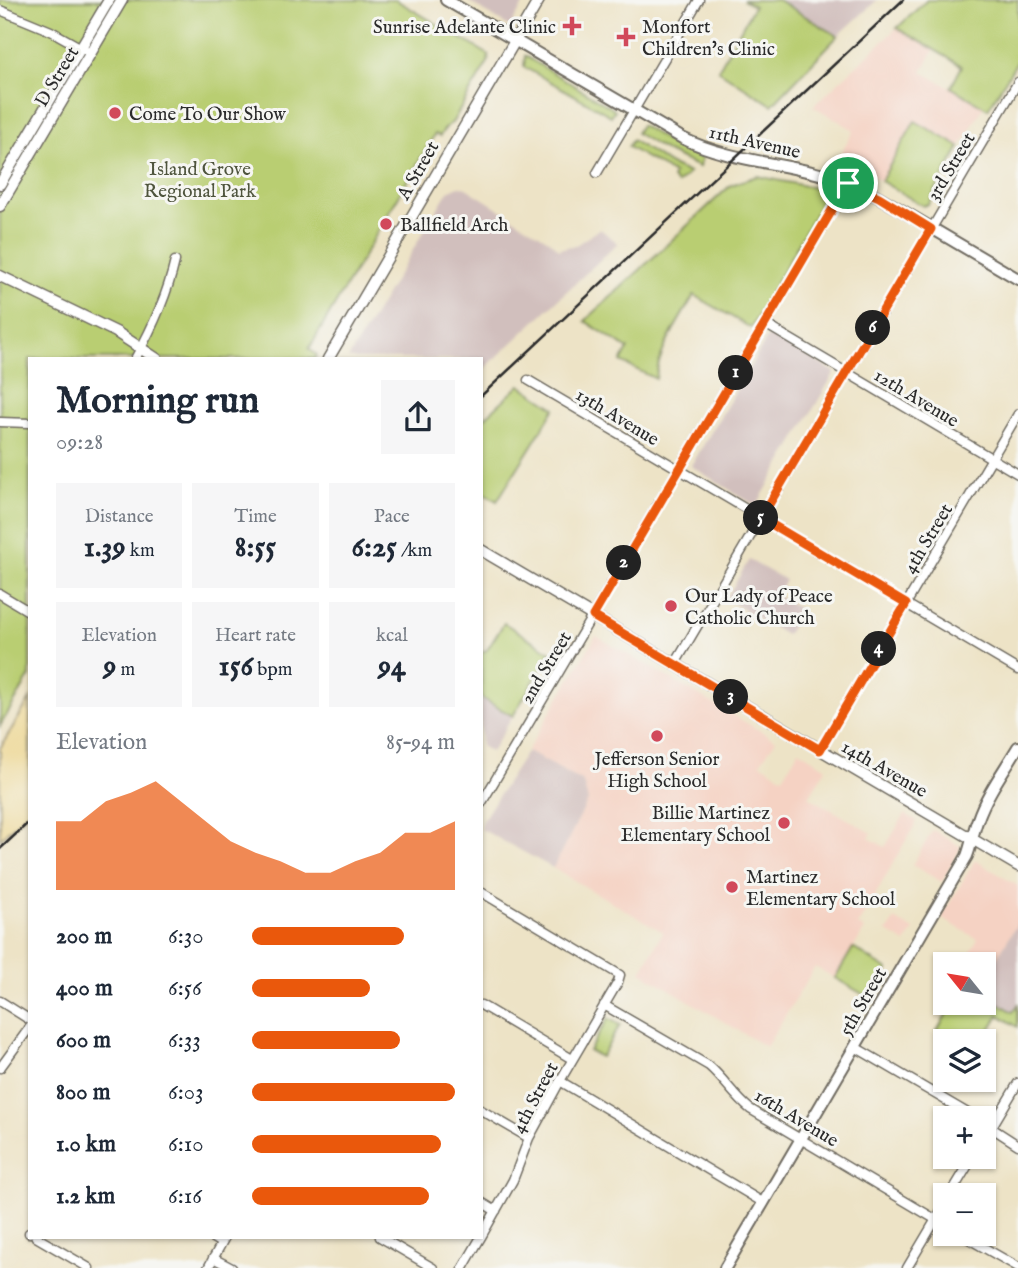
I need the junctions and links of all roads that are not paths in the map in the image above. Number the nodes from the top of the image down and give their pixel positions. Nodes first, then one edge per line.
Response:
1 (109, 0) edge
2 (122, 0) edge
3 (446, 0) edge
4 (539, 0) edge
5 (699, 0) edge
6 (0, 10) edge
7 (515, 41) junction
8 (83, 49) junction
9 (1018, 83) edge
10 (634, 110) junction
11 (597, 173) dead end
12 (848, 183) junction
13 (0, 184) edge
14 (0, 206) edge
15 (931, 229) junction
16 (174, 261) dead end
17 (0, 276) edge
18 (1018, 279) edge
19 (765, 324) junction
20 (141, 349) junction
21 (136, 357) edge
22 (153, 357) edge
23 (329, 357) edge
24 (847, 373) junction
25 (528, 380) dead end
26 (1018, 414) edge
27 (0, 422) edge
28 (28, 423) edge
29 (992, 459) junction
30 (678, 471) junction
31 (1018, 474) edge
32 (761, 518) junction
33 (483, 551) edge
34 (0, 594) edge
35 (906, 604) junction
36 (28, 611) edge
37 (593, 616) junction
38 (675, 664) junction
39 (1018, 670) edge
40 (1018, 747) edge
41 (820, 750) junction
42 (483, 801) edge
43 (973, 840) junction
44 (1018, 866) edge
45 (483, 893) edge
46 (0, 1001) edge
47 (604, 1005) junction
48 (483, 1006) edge
49 (28, 1019) edge
50 (28, 1030) edge
51 (855, 1047) junction
52 (572, 1059) junction
53 (0, 1068) edge
54 (559, 1081) junction
55 (1018, 1083) edge
56 (956, 1106) edge
57 (483, 1111) edge
58 (996, 1114) edge
59 (996, 1132) edge
60 (529, 1138) junction
61 (801, 1139) junction
62 (1018, 1145) edge
63 (483, 1203) edge
64 (764, 1203) junction
65 (496, 1211) junction
66 (933, 1218) edge
67 (933, 1222) edge
68 (483, 1234) edge
69 (40, 1239) edge
70 (383, 1239) edge
71 (480, 1239) edge
72 (223, 1240) edge
73 (982, 1246) edge
74 (213, 1258) junction
75 (1018, 1267) edge
76 (89, 1268) edge
77 (208, 1268) edge
78 (232, 1268) edge
79 (433, 1268) edge
80 (463, 1268) edge
81 (725, 1268) edge
82 (907, 1268) edge

1 - 8 street, D Street
2 - 8 street, D Street
3 - 7 main road, 11th Avenue
4 - 7 street, A Street
5 - 10 street
6 - 8 street
7 - 10 main road, 11th Avenue
7 - 23 street, A Street
8 - 13 street, D Street
8 - 14 street, D Street
9 - 15 street, 3rd Street
10 - 11 street
10 - 12 main road, 11th Avenue
12 - 15 main road, 11th Avenue
12 - 19 street, 2nd Street
15 - 18 main road, 11th Avenue
15 - 24 street, 3rd Street
16 - 20 street
17 - 20 street
19 - 24 street, 12th Avenue
19 - 30 street, 2nd Street
20 - 21 street
20 - 22 street
24 - 29 street, 12th Avenue
24 - 32 street, 3rd Street
25 - 30 street, 13th Avenue
26 - 29 street, 4th Street
27 - 28 street
29 - 31 street, 12th Avenue
29 - 35 street, 4th Street
30 - 32 street, 13th Avenue
30 - 37 street, 2nd Street
32 - 35 street, 13th Avenue
32 - 38 street, 3rd Street
33 - 37 street, 14th Avenue
34 - 36 street
35 - 39 street, 13th Avenue
35 - 41 street, 4th Street
37 - 38 street, 14th Avenue
37 - 42 street, 2nd Street
38 - 41 street, 14th Avenue
40 - 43 main road, 5th Street
41 - 43 street, 14th Avenue
43 - 44 street, 14th Avenue
43 - 51 main road, 5th Street
45 - 47 street, 4th Street
46 - 49 street
47 - 52 street, 4th Street
47 - 61 street, 16th Avenue
48 - 52 street
50 - 53 street
51 - 56 street
51 - 61 main road, 5th Street
52 - 54 street, 4th Street
54 - 60 street, 4th Street
54 - 64 street
55 - 58 street
57 - 60 street
59 - 62 street
60 - 65 street, 4th Street
61 - 64 main road, 5th Street
61 - 66 street, 16th Avenue
63 - 65 street
64 - 81 main road, 5th Street
65 - 68 street, 4th Street
67 - 82 street
69 - 76 street
70 - 79 street
71 - 80 street, 4th Street
72 - 74 street
73 - 75 street
74 - 77 street
74 - 78 street

